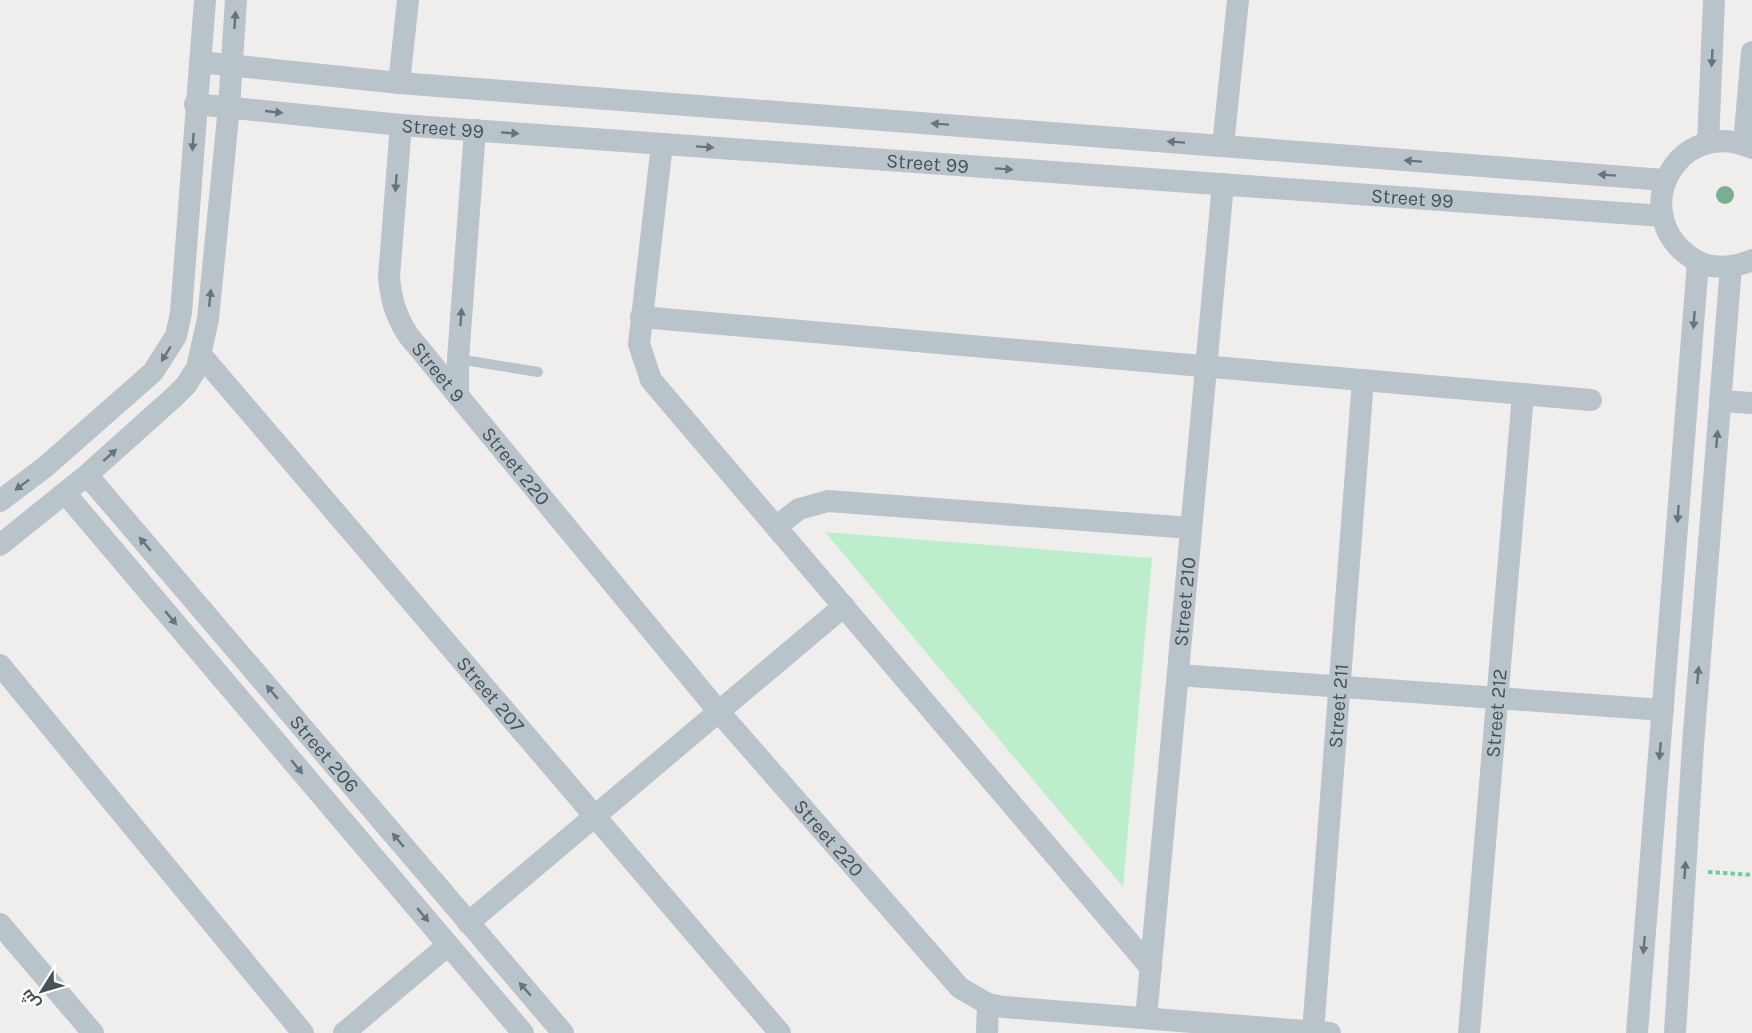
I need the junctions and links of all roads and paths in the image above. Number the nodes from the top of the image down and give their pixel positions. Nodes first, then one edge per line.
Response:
1 (205, 0) edge
2 (236, 0) edge
3 (408, 0) edge
4 (1238, 0) edge
5 (1714, 0) edge
6 (1752, 52) edge
7 (200, 62) junction
8 (232, 66) junction
9 (399, 83) junction
10 (195, 104) junction
11 (229, 107) junction
12 (401, 125) junction
13 (475, 130) junction
14 (1708, 143) junction
15 (662, 144) junction
16 (1223, 146) junction
17 (1748, 146) edge
18 (1665, 180) junction
19 (1223, 184) junction
20 (1662, 216) junction
21 (1698, 262) junction
22 (1742, 263) edge
23 (642, 317) junction
24 (201, 355) junction
25 (459, 359) junction
26 (1206, 366) junction
27 (538, 372) dead end
28 (1363, 380) junction
29 (1523, 394) junction
30 (458, 396) junction
31 (1591, 400) dead end
32 (1720, 401) junction
33 (1752, 403) edge
34 (87, 475) junction
35 (65, 494) junction
36 (0, 501) edge
37 (777, 526) junction
38 (1191, 528) junction
39 (0, 545) edge
40 (844, 606) junction
41 (0, 665) edge
42 (1178, 675) junction
43 (1340, 686) junction
44 (1498, 698) junction
45 (1663, 710) junction
46 (719, 712) junction
47 (595, 816) junction
48 (1685, 871) junction
49 (1752, 875) edge
50 (468, 922) junction
51 (0, 924) edge
52 (448, 945) junction
53 (1151, 968) junction
54 (988, 1004) junction
55 (1146, 1018) junction
56 (1322, 1032) edge
57 (93, 1033) edge
58 (303, 1033) edge
59 (344, 1033) edge
60 (523, 1033) edge
61 (563, 1033) edge
62 (780, 1033) edge
63 (987, 1033) edge
64 (1469, 1033) edge
65 (1637, 1033) edge
66 (1675, 1033) edge

1 - 7 street
8 -> 2 street
3 - 9 street
4 - 16 street
5 -> 14 street
6 - 17 street
7 - 8 street, Street 99
7 - 10 street
8 - 9 street, Street 99
8 - 11 street
16 -> 9 street, Street 99
10 - 11 street, Street 99
10 -> 36 street
11 -> 12 street, Street 99
24 -> 11 street
12 - 13 street, Street 99
12 -> 30 street, Street 9
13 -> 15 street, Street 99
25 -> 13 street, Street 9
14 - 17 street
14 - 18 street
15 -> 19 street, Street 99
15 - 23 street
18 -> 16 street, Street 99
18 - 20 street
19 - 20 street, Street 99
19 - 26 street, Street 210
20 - 21 street
21 - 22 street
21 -> 45 street
22 - 32 street
23 - 26 street
23 - 37 street
34 -> 24 street
24 - 47 street, Street 207
25 - 27 lane
25 - 30 street, Street 9
26 - 28 street
26 - 38 street, Street 210
28 - 29 street
28 - 43 street, Street 211
29 - 31 street
29 - 44 street, Street 212
30 - 46 street, Street 220
32 - 33 street
48 -> 32 street
34 - 35 street
50 -> 34 street, Street 206
35 - 39 street
35 -> 52 street, Street 206
37 - 38 street
37 - 40 street
38 - 42 street, Street 210
40 - 46 street
40 - 53 street
41 - 58 street
42 - 43 street
42 - 53 street, Street 210
43 - 44 street
43 - 56 street, Street 211
44 - 45 street
44 - 64 street, Street 212
45 -> 65 street
46 - 47 street
46 - 54 street, Street 220
47 - 50 street
47 - 62 street, Street 207
48 - 49 path
48 - 66 street
61 -> 50 street, Street 206
51 - 57 street
52 - 59 street
52 - 60 street, Street 206
53 - 55 street, Street 210
54 - 55 street, Street 220
54 - 63 street
55 - 56 street, Street 220

